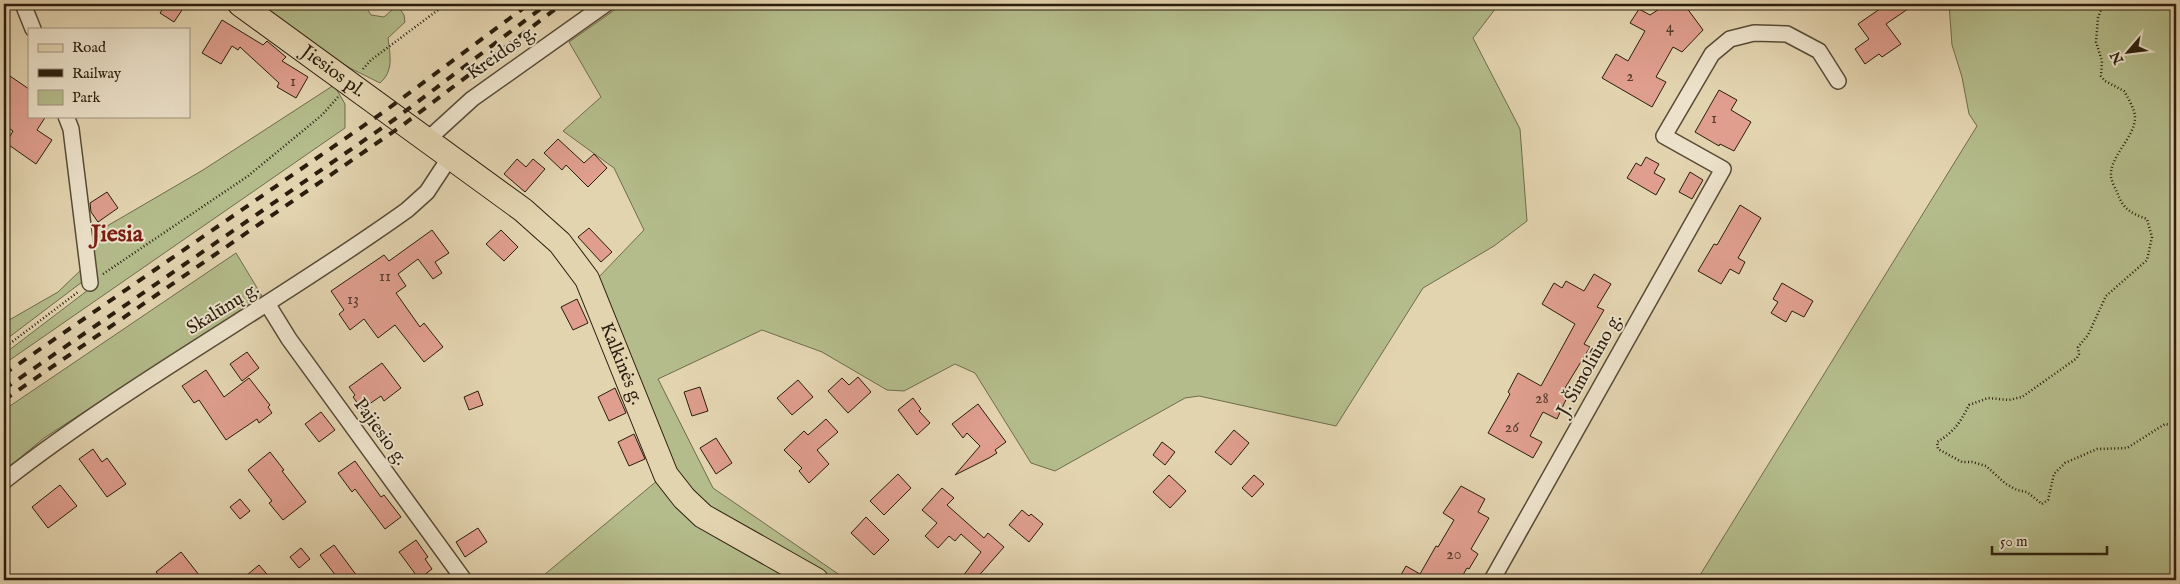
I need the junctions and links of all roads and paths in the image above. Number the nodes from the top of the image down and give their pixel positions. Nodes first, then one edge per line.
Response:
1 (23, 4) edge
2 (240, 4) edge
3 (446, 4) edge
4 (606, 4) edge
5 (2103, 4) edge
6 (33, 28) edge
7 (1838, 81) dead end
8 (349, 84) junction
9 (67, 118) edge
10 (426, 141) junction
11 (450, 158) junction
12 (90, 284) junction
13 (268, 305) junction
14 (4, 348) edge
15 (2176, 426) edge
16 (4, 481) edge
17 (464, 580) edge
18 (816, 580) edge
19 (1492, 580) edge

1 - 6 street
2 - 8 main road, Jiesios pl.
3 - 8 path
4 - 10 street, Kreidos g.
5 - 15 path
7 - 19 street, J. Šimoliūno g.
8 - 10 main road, Jiesios pl.
8 - 12 path
9 - 12 street
10 - 11 main road, Kalkinės g.
11 - 13 street, Skalūnų g.
11 - 18 main road, Kalkinės g.
12 - 14 path
13 - 16 street, Skalūnų g.
13 - 17 street, Pajiesio g.

